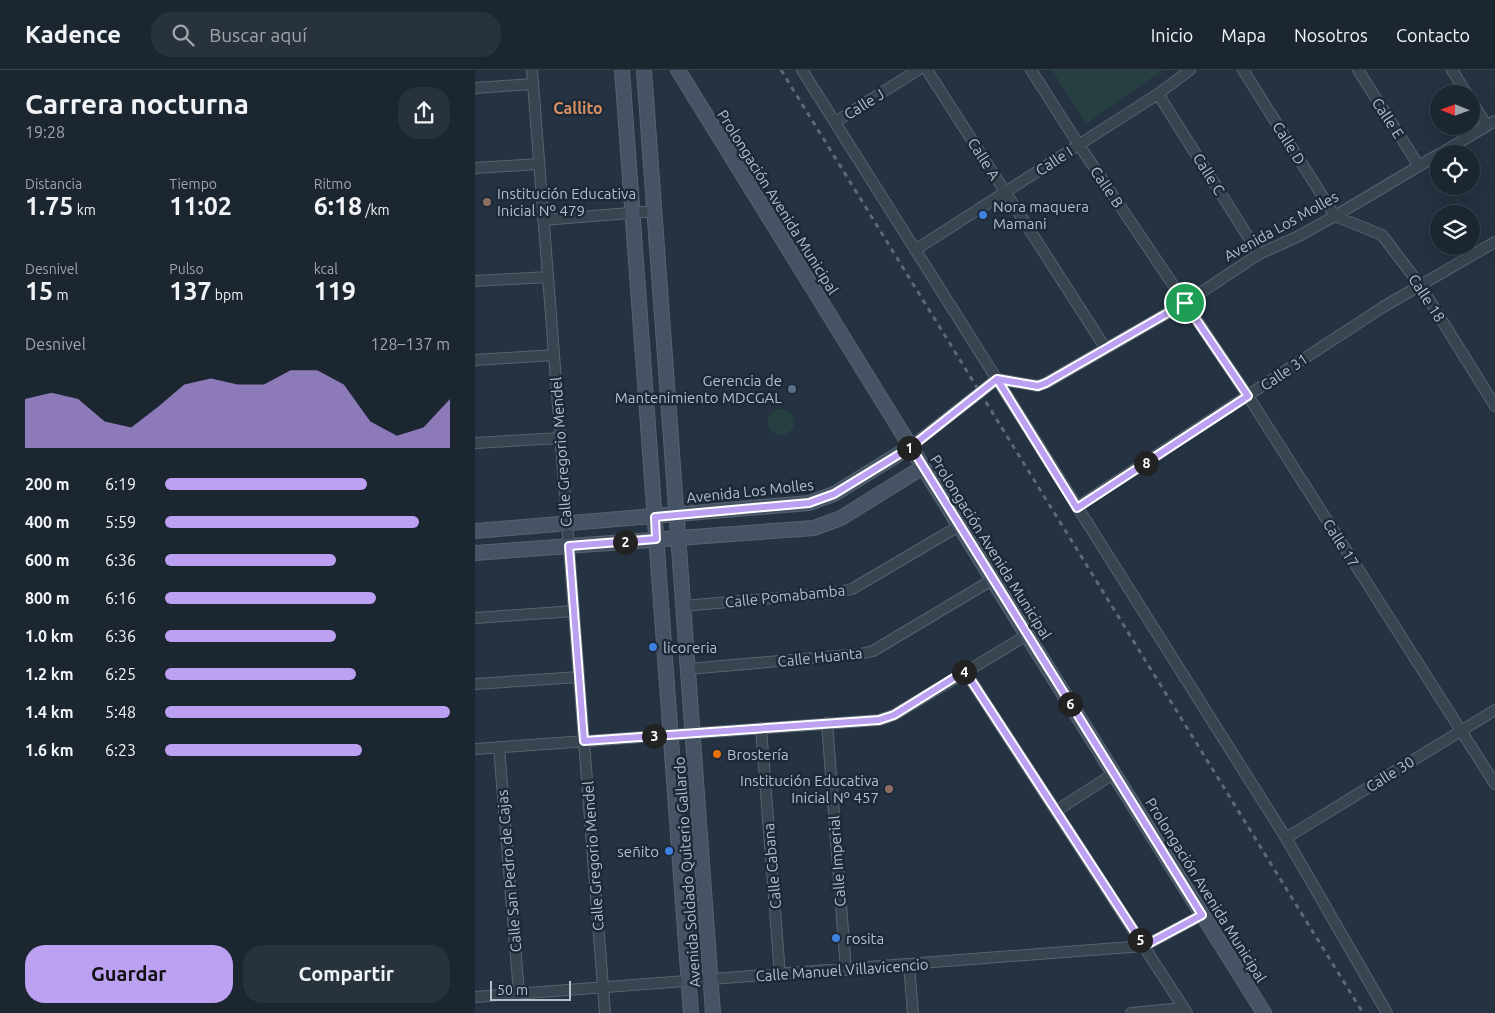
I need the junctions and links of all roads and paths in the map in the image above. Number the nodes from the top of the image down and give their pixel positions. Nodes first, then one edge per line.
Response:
1 (531, 70) edge
2 (622, 70) edge
3 (644, 70) edge
4 (678, 70) edge
5 (802, 70) edge
6 (917, 70) edge
7 (927, 70) edge
8 (1031, 70) edge
9 (1190, 70) edge
10 (1243, 70) edge
11 (1358, 70) edge
12 (1452, 70) edge
13 (533, 84) junction
14 (1461, 85) edge
15 (475, 88) edge
16 (1158, 94) junction
17 (1480, 111) edge
18 (835, 122) junction
19 (1491, 124) edge
20 (1079, 145) junction
21 (1455, 145) edge
22 (1430, 159) edge
23 (539, 164) junction
24 (1419, 166) junction
25 (475, 168) edge
26 (1005, 193) junction
27 (654, 211) junction
28 (632, 213) junction
29 (1335, 216) junction
30 (543, 220) junction
31 (1495, 242) edge
32 (915, 250) junction
33 (1259, 254) junction
34 (548, 277) junction
35 (475, 281) edge
36 (1420, 285) junction
37 (1185, 303) junction
38 (1105, 349) junction
39 (554, 355) junction
40 (475, 360) edge
41 (997, 379) junction
42 (1248, 396) junction
43 (1495, 406) edge
44 (560, 438) junction
45 (475, 443) edge
46 (911, 447) junction
47 (923, 467) junction
48 (1077, 508) junction
49 (677, 516) junction
50 (655, 517) junction
51 (567, 524) junction
52 (959, 526) junction
53 (475, 531) edge
54 (679, 538) junction
55 (656, 539) junction
56 (569, 546) junction
57 (475, 553) edge
58 (992, 580) junction
59 (683, 606) junction
60 (574, 611) junction
61 (475, 618) edge
62 (1027, 635) junction
63 (688, 669) junction
64 (965, 671) junction
65 (579, 677) junction
66 (475, 684) edge
67 (1495, 710) edge
68 (827, 722) junction
69 (761, 728) junction
70 (1461, 731) junction
71 (693, 733) junction
72 (671, 734) junction
73 (584, 741) junction
74 (499, 747) junction
75 (475, 749) edge
76 (1113, 774) junction
77 (1495, 784) edge
78 (1056, 811) junction
79 (1286, 838) junction
80 (1202, 915) junction
81 (1144, 946) junction
82 (909, 965) junction
83 (846, 970) junction
84 (781, 974) junction
85 (711, 980) junction
86 (689, 981) junction
87 (603, 987) junction
88 (519, 994) junction
89 (475, 997) edge
90 (1186, 1010) edge
91 (605, 1013) edge
92 (691, 1013) edge
93 (713, 1013) edge
94 (913, 1013) edge
95 (1131, 1013) edge
96 (1264, 1013) edge
97 (1387, 1013) edge

1 - 13 street, Calle Gregorio Mendel
2 - 28 street, Avenida Soldado Quiterio Gallardo
3 - 27 street, Avenida Soldado Quiterio Gallardo
4 - 46 street, Prolongación Avenida Municipal
5 - 18 street
6 - 18 street, Calle J
7 - 26 street, Calle A
8 - 20 street, Calle B
9 - 16 street, Calle I
10 - 29 street, Calle D
11 - 24 street, Calle E
12 - 14 street
13 - 15 street
13 - 23 street, Calle Gregorio Mendel
16 - 20 street, Calle I
16 - 33 street, Calle C
17 - 19 street
18 - 32 street
19 - 21 street, Avenida Los Molles
20 - 26 street, Calle I
20 - 37 street, Calle B
22 - 24 street, Avenida Los Molles
23 - 25 street
23 - 30 street, Calle Gregorio Mendel
24 - 29 street, Avenida Los Molles
26 - 32 street, Calle I
26 - 38 street, Calle A
27 - 28 street
27 - 49 street, Avenida Soldado Quiterio Gallardo
28 - 30 street
28 - 50 street, Avenida Soldado Quiterio Gallardo
29 - 33 street, Avenida Los Molles
29 - 36 street, Calle 18
30 - 34 street, Calle Gregorio Mendel
31 - 36 street, Calle 31
32 - 41 street
33 - 37 street, Avenida Los Molles
34 - 35 street
34 - 39 street, Calle Gregorio Mendel
36 - 42 street, Calle 31
36 - 43 street, Calle 18
37 - 38 street, Avenida Los Molles
37 - 42 street, Calle 17
38 - 41 street, Avenida Los Molles
39 - 40 street
39 - 44 street, Calle Gregorio Mendel
41 - 46 street, Avenida Los Molles
41 - 48 street
42 - 48 street, Calle 31
42 - 70 street, Calle 17
44 - 45 street
44 - 51 street, Calle Gregorio Mendel
46 - 47 street, Prolongación Avenida Municipal
46 - 49 street, Avenida Los Molles
47 - 52 street, Prolongación Avenida Municipal
47 - 54 street
48 - 79 street
49 - 50 street, Avenida Los Molles
49 - 54 street, Avenida Soldado Quiterio Gallardo
50 - 51 street, Avenida Los Molles
50 - 55 street, Avenida Soldado Quiterio Gallardo
51 - 53 street, Avenida Los Molles
51 - 56 street, Calle Gregorio Mendel
52 - 58 street, Prolongación Avenida Municipal
52 - 59 street, Calle Pomabamba
54 - 55 street
54 - 59 street, Avenida Soldado Quiterio Gallardo
55 - 56 street
55 - 72 street, Avenida Soldado Quiterio Gallardo
56 - 57 street
56 - 60 street, Calle Gregorio Mendel
58 - 62 street, Prolongación Avenida Municipal
58 - 63 street, Calle Huanta
59 - 63 street, Avenida Soldado Quiterio Gallardo
60 - 61 street
60 - 65 street, Calle Gregorio Mendel
62 - 64 street
62 - 76 street, Prolongación Avenida Municipal
63 - 71 street, Avenida Soldado Quiterio Gallardo
64 - 68 street
64 - 78 street
65 - 66 street
65 - 73 street, Calle Gregorio Mendel
67 - 70 street, Calle 30
68 - 69 street
68 - 83 street, Calle Imperial
69 - 71 street
69 - 84 street, Calle Cabana
70 - 77 street, Calle 17
70 - 79 street, Calle 30
71 - 72 street
71 - 85 street, Avenida Soldado Quiterio Gallardo
72 - 73 street
72 - 86 street, Avenida Soldado Quiterio Gallardo
73 - 74 street
73 - 87 street, Calle Gregorio Mendel
74 - 75 street
74 - 88 street, Calle San Pedro de Cajas
76 - 78 street
76 - 80 street, Prolongación Avenida Municipal
78 - 81 street
79 - 97 street
80 - 81 street, Calle Manuel Villavicencio
80 - 96 street, Prolongación Avenida Municipal
81 - 82 street, Calle Manuel Villavicencio
81 - 90 street
82 - 83 street, Calle Manuel Villavicencio
82 - 94 street
83 - 84 street, Calle Manuel Villavicencio
84 - 85 street, Calle Manuel Villavicencio
85 - 86 street, Calle Manuel Villavicencio
85 - 93 street, Avenida Soldado Quiterio Gallardo
86 - 87 street, Calle Manuel Villavicencio
86 - 92 street, Avenida Soldado Quiterio Gallardo
87 - 88 street, Calle Manuel Villavicencio
87 - 91 street, Calle Gregorio Mendel
88 - 89 street, Calle Manuel Villavicencio
90 - 95 street

